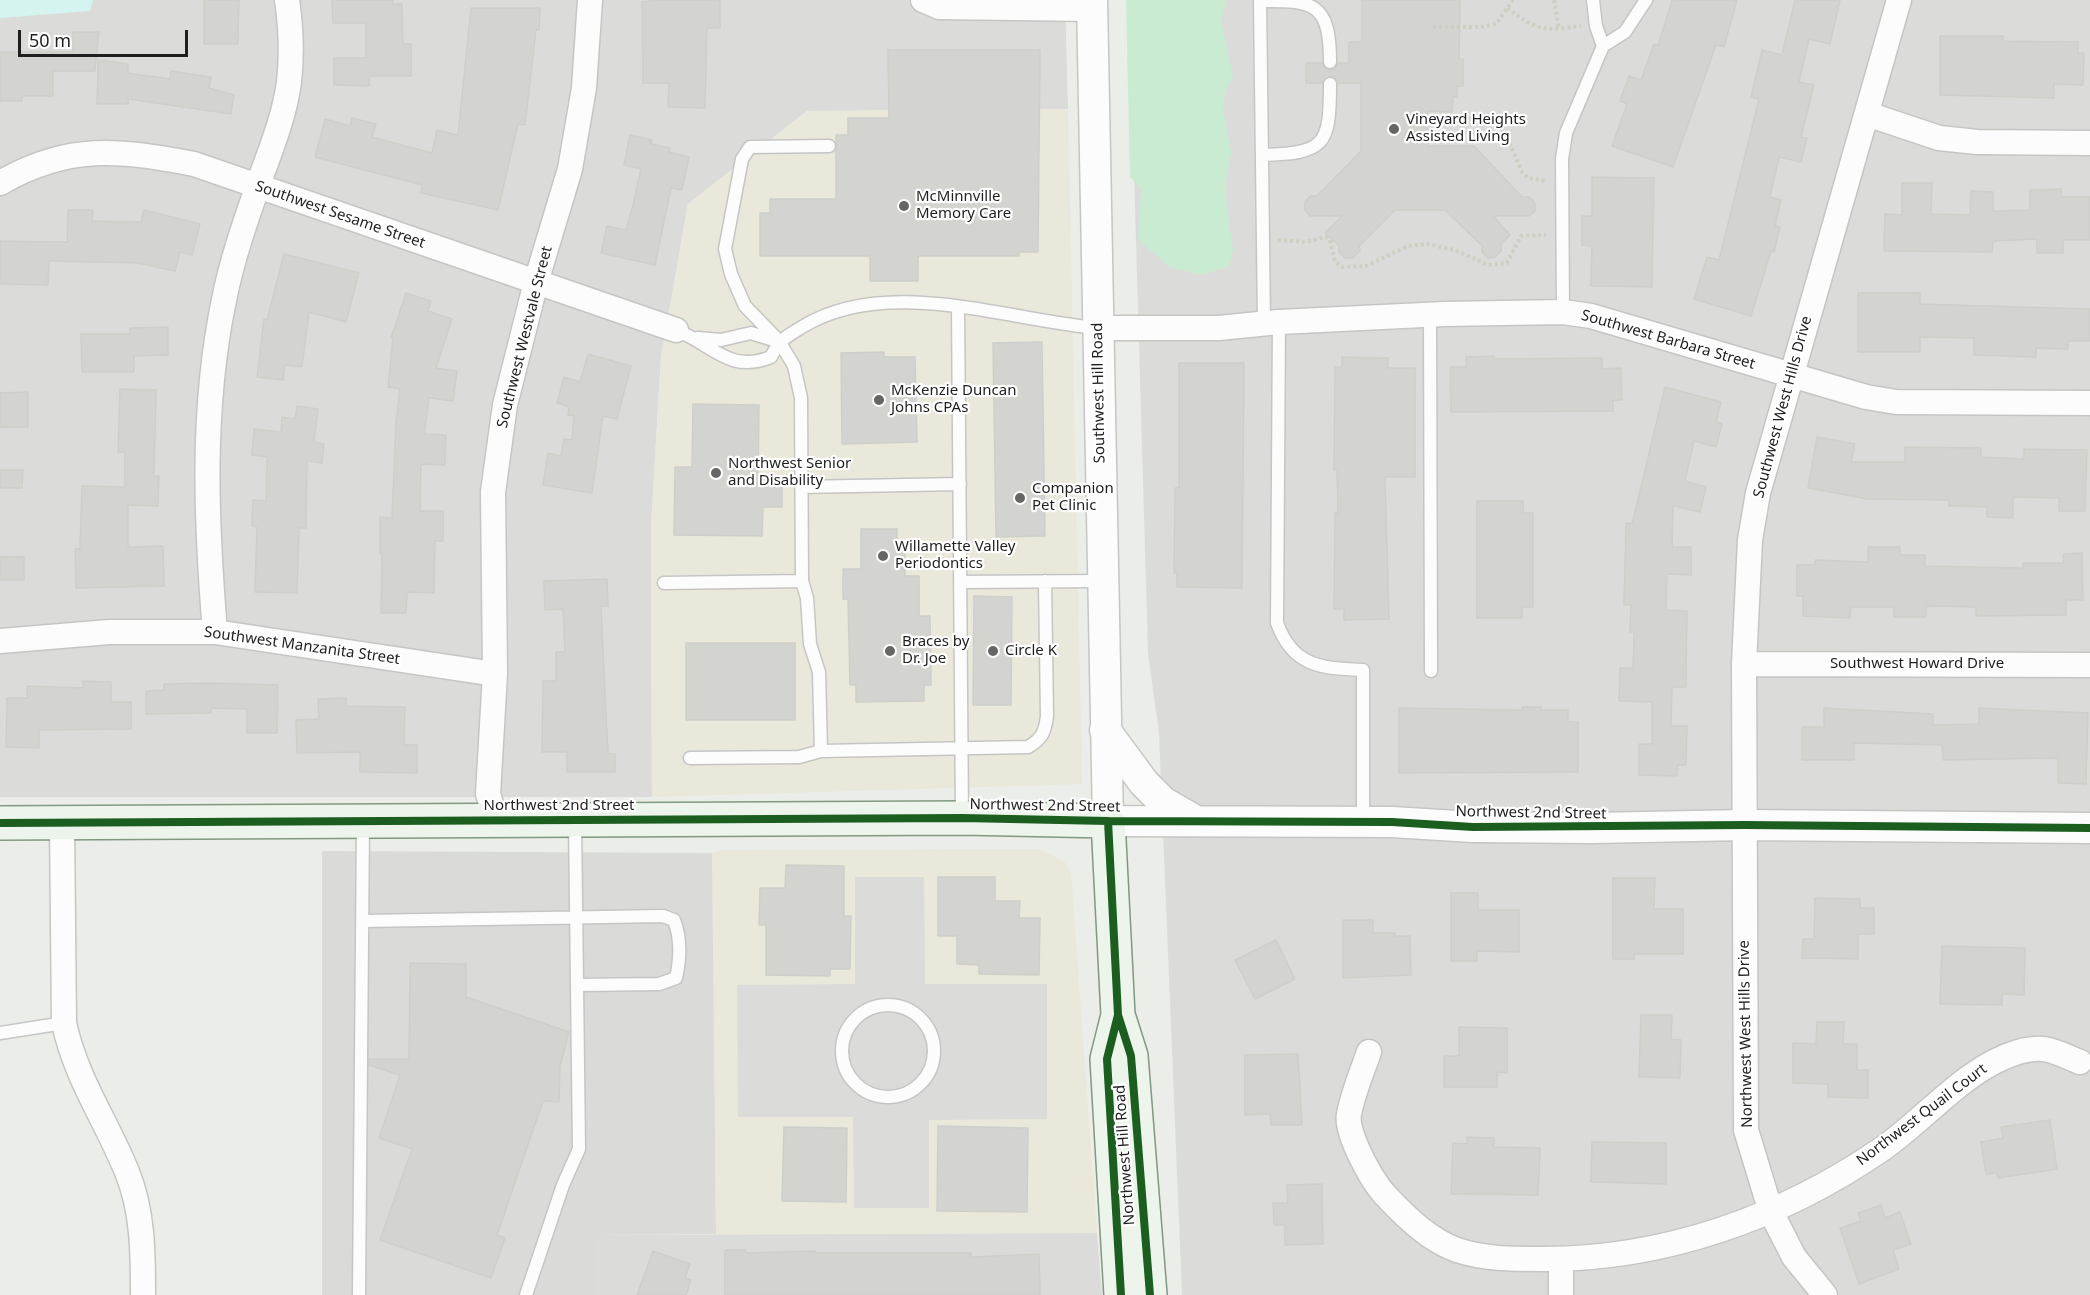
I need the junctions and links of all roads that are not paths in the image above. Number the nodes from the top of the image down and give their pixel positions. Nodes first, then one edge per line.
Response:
1 (287, 0) edge
2 (590, 0) edge
3 (923, 0) edge
4 (1593, 0) edge
5 (1646, 0) edge
6 (1899, 0) edge
7 (1260, 1) edge
8 (1092, 4) edge
9 (1603, 46) junction
10 (1330, 62) dead end
11 (1330, 84) dead end
12 (1867, 114) junction
13 (2090, 143) edge
14 (829, 146) dead end
15 (1262, 155) junction
16 (0, 183) edge
17 (257, 187) junction
18 (536, 282) junction
19 (958, 307) junction
20 (1563, 312) junction
21 (1430, 315) junction
22 (1272, 323) junction
23 (1098, 328) junction
24 (686, 334) junction
25 (779, 341) junction
26 (1791, 375) junction
27 (2090, 403) edge
28 (960, 483) junction
29 (801, 487) junction
30 (802, 581) junction
31 (1045, 581) junction
32 (1102, 581) junction
33 (960, 582) junction
34 (664, 583) dead end
35 (215, 632) junction
36 (0, 642) edge
37 (1744, 664) junction
38 (2090, 664) edge
39 (1431, 671) dead end
40 (495, 674) junction
41 (1106, 730) junction
42 (961, 748) junction
43 (820, 751) junction
44 (690, 758) dead end
45 (962, 818) junction
46 (496, 819) junction
47 (575, 819) junction
48 (363, 821) junction
49 (1108, 821) junction
50 (1196, 821) junction
51 (1363, 821) junction
52 (0, 823) edge
53 (62, 823) junction
54 (1745, 825) junction
55 (2090, 828) edge
56 (576, 917) junction
57 (363, 921) junction
58 (577, 985) junction
59 (1118, 1015) junction
60 (64, 1023) junction
61 (849, 1027) joint
62 (0, 1033) edge
63 (1369, 1052) dead end
64 (2080, 1062) dead end
65 (1771, 1212) junction
66 (1561, 1259) junction
67 (143, 1295) edge
68 (359, 1295) edge
69 (526, 1295) edge
70 (1121, 1295) edge
71 (1150, 1295) edge
72 (1561, 1295) edge
73 (1825, 1295) edge

1 - 17 street
2 - 18 street, Southwest Westvale Street
3 - 8 street
4 - 9 lane
5 - 9 lane
6 - 12 street, Southwest West Hills Drive
7 - 10 lane
7 - 15 lane
8 - 23 street, Southwest Hill Road
9 - 20 lane
11 - 15 lane
12 - 13 street
12 - 26 street, Southwest West Hills Drive
14 - 25 lane
15 - 22 lane
16 - 17 street, Southwest Sesame Street
17 - 18 street, Southwest Sesame Street
17 - 35 street
18 - 24 street, Southwest Sesame Street
18 - 40 street, Southwest Westvale Street
19 - 23 lane
19 - 25 lane
19 - 28 lane
20 - 21 street, Southwest Barbara Street
20 - 26 street, Southwest Barbara Street
21 - 22 street, Southwest Barbara Street
21 - 39 lane
22 - 23 street, Southwest Barbara Street
22 - 51 lane
23 - 32 street, Southwest Hill Road
24 - 25 lane
24 - 25 lane
25 - 29 lane
26 - 27 street, Southwest Barbara Street
26 - 37 street, Southwest West Hills Drive
28 - 29 lane
28 - 33 lane
29 - 30 lane
30 - 34 lane
30 - 43 lane
31 - 32 lane
31 - 33 lane
31 - 42 lane
32 - 41 street, Southwest Hill Road
33 - 42 lane
35 - 36 street, Southwest Manzanita Street
35 - 40 street, Southwest Manzanita Street
37 - 38 street, Southwest Howard Drive
37 - 54 street, Southwest West Hills Drive
40 - 46 street, Southwest Westvale Street
41 - 49 street, Southwest Hill Road
41 - 50 street
42 - 43 lane
42 - 45 lane
43 - 44 lane
45 - 47 main road, Northwest 2nd Street
45 - 49 main road, Northwest 2nd Street
46 - 47 main road, Northwest 2nd Street
46 - 48 main road, Northwest 2nd Street
47 - 56 lane
48 - 53 main road, Northwest 2nd Street
48 - 57 lane
49 - 50 street, Northwest 2nd Street
49 - 59 main road, Northwest Hill Road
50 - 51 street, Northwest 2nd Street
51 - 54 street, Northwest 2nd Street
52 - 53 main road, Northwest 2nd Street
53 - 60 street
54 - 55 street, Northwest 2nd Street
54 - 65 street, Northwest West Hills Drive
56 - 57 lane
56 - 58 lane
56 - 58 lane
57 - 68 lane
58 - 69 lane
59 - 70 main road, Northwest Hill Road
59 - 71 main road, Northwest Hill Road
60 - 62 lane
60 - 67 street
61 - 61 lane
63 - 66 street, Northwest Quail Court
64 - 65 street, Northwest Quail Court
65 - 66 street, Northwest Quail Court
65 - 73 street, Northwest West Hills Drive
66 - 72 street

